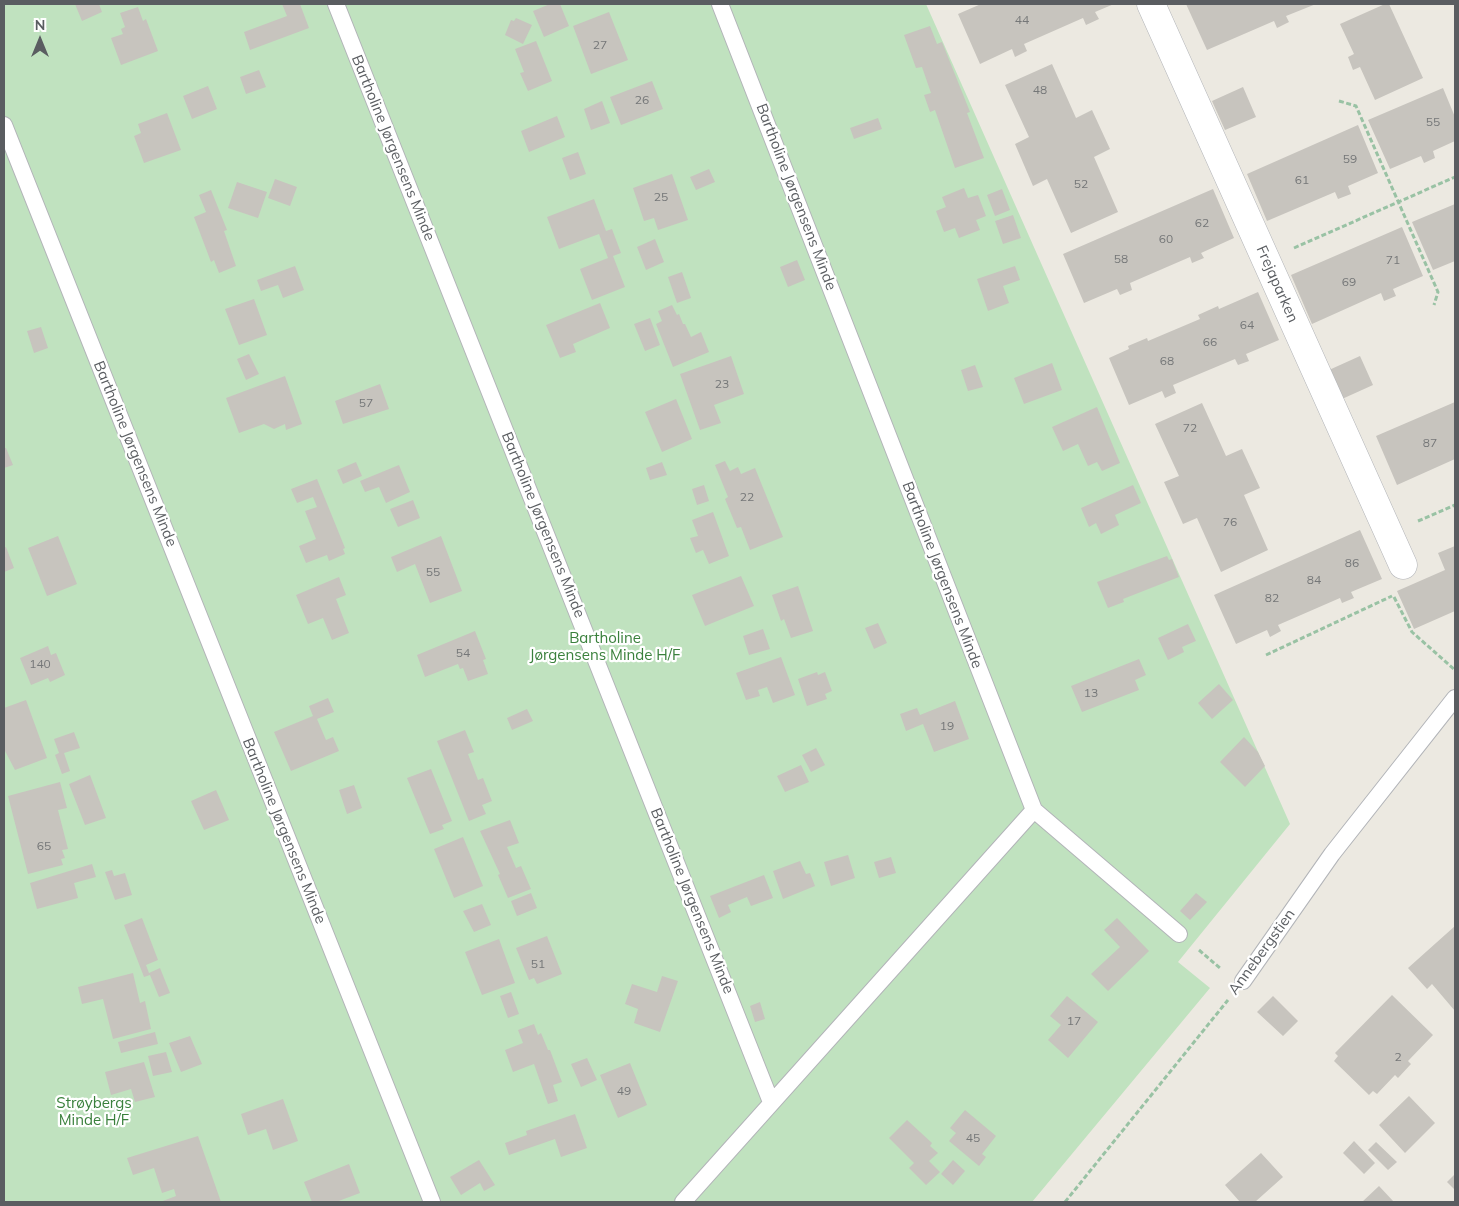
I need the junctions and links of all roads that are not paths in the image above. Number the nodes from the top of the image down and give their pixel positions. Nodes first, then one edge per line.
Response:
1 (336, 4) edge
2 (720, 4) edge
3 (1151, 4) edge
4 (4, 125) edge
5 (1403, 565) road end
6 (1455, 698) edge
7 (1034, 810) junction
8 (1179, 934) road end
9 (1241, 983) road end
10 (771, 1102) junction
11 (432, 1202) edge
12 (683, 1202) edge

1 - 10 lane, Bartholine Jørgensens Minde
2 - 7 lane, Bartholine Jørgensens Minde
3 - 5 street, Frejaparken
4 - 11 lane, Bartholine Jørgensens Minde
6 - 9 lane, Annebergstien
7 - 8 lane, Bartholine Jørgensens Minde
7 - 10 lane
10 - 12 lane

